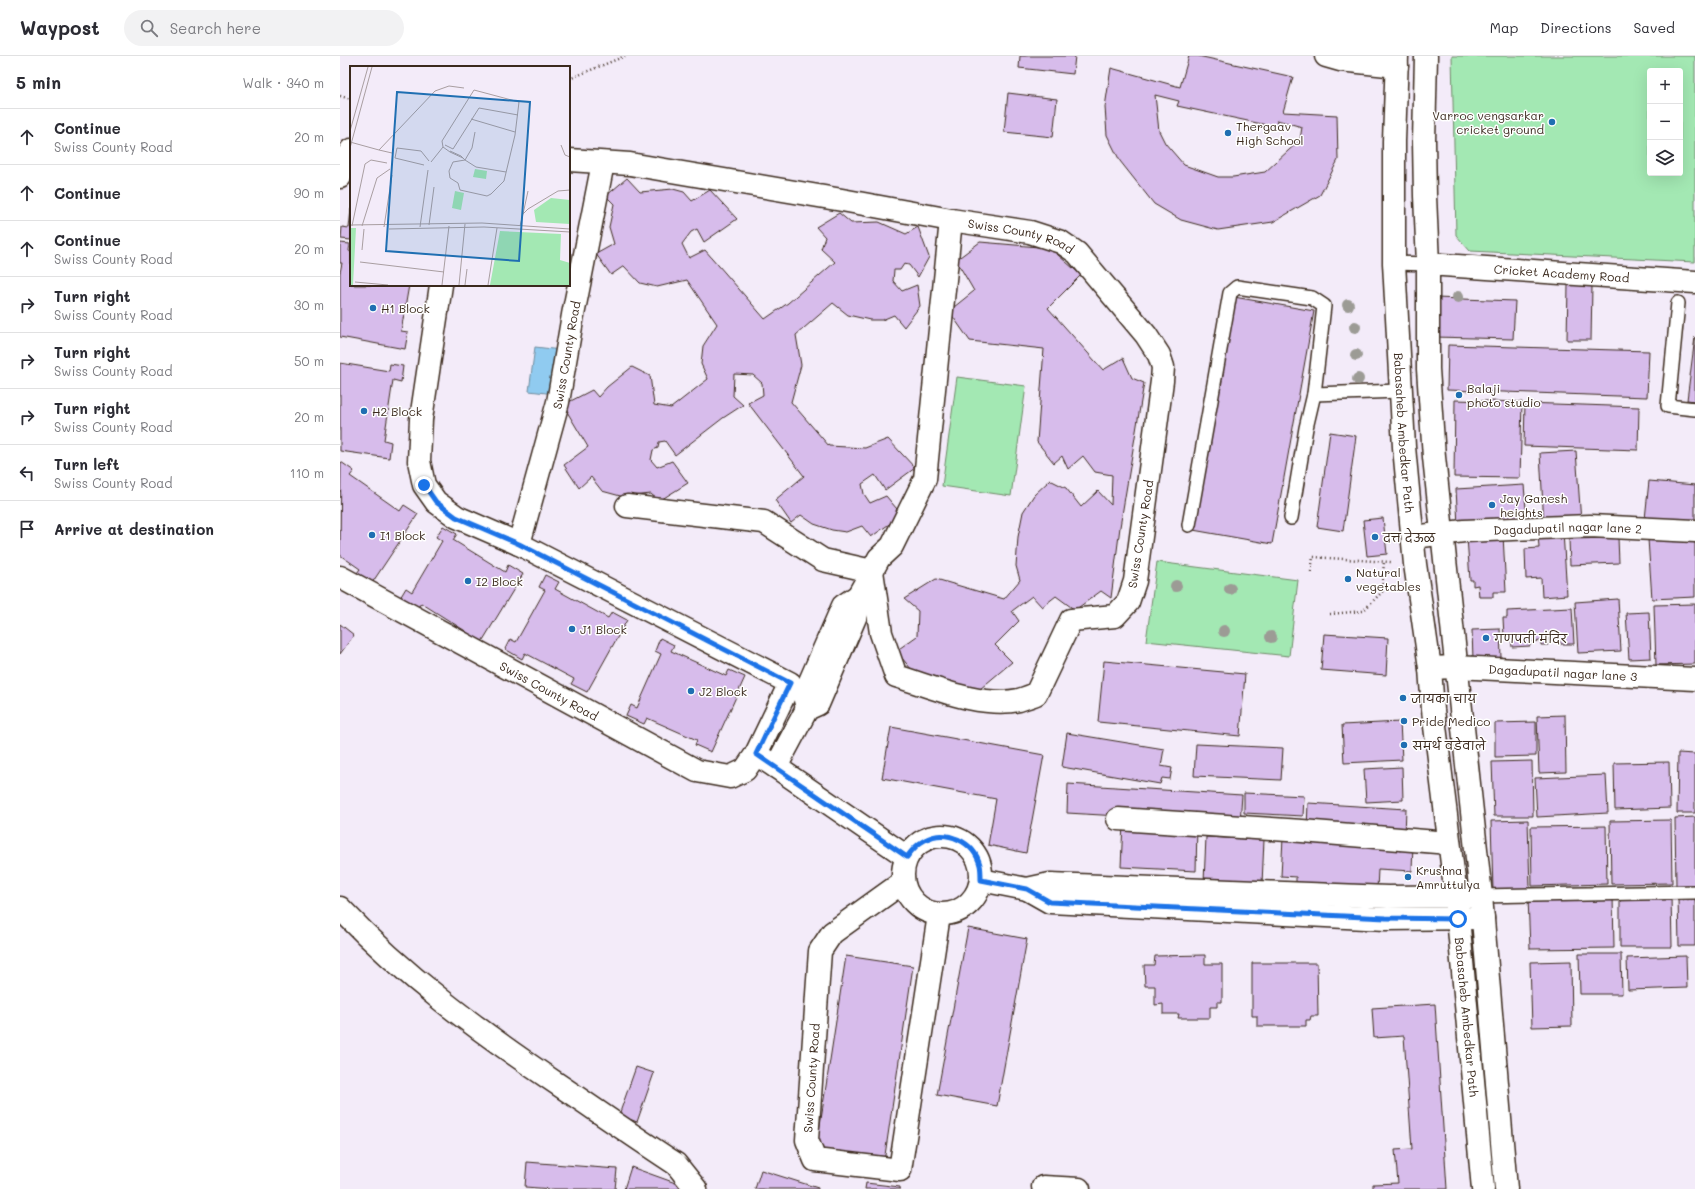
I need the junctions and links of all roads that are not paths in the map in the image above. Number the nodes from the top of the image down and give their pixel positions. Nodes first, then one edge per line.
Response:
1 (1326, 56) edge
2 (1426, 56) edge
3 (1397, 61) edge
4 (350, 152) edge
5 (570, 160) edge
6 (603, 163) junction
7 (340, 177) edge
8 (951, 220) junction
9 (1394, 263) junction
10 (1428, 264) junction
11 (1695, 282) edge
12 (441, 286) edge
13 (1678, 302) dead end
14 (1400, 391) junction
15 (1314, 394) junction
16 (1695, 408) edge
17 (628, 506) dead end
18 (1291, 518) dead end
19 (1189, 524) dead end
20 (1695, 531) edge
21 (1441, 533) junction
22 (1413, 537) junction
23 (519, 544) junction
24 (872, 571) junction
25 (340, 577) edge
26 (1456, 667) junction
27 (1430, 668) junction
28 (1695, 679) edge
29 (756, 754) junction
30 (776, 767) junction
31 (1118, 819) dead end
32 (1449, 843) junction
33 (907, 857) junction
34 (981, 880) junction
35 (903, 882) junction
36 (1027, 889) junction
37 (1695, 892) edge
38 (1456, 896) junction
39 (1482, 896) junction
40 (340, 908) edge
41 (939, 915) junction
42 (1483, 918) junction
43 (1458, 919) junction
44 (1043, 1186) dead end
45 (696, 1189) edge
46 (1079, 1189) edge
47 (1483, 1189) edge
48 (1506, 1189) edge

1 - 3 street
2 - 10 street, Babasaheb Ambedkar Path
3 - 9 street, Babasaheb Ambedkar Path
4 - 7 street
5 - 6 street, Swiss County Road
6 - 8 street, Swiss County Road
6 - 23 street, Swiss County Road
8 - 24 street, Swiss County Road
8 - 24 street, Swiss County Road
9 - 10 lane
9 - 14 street, Babasaheb Ambedkar Path
10 - 11 street, Cricket Academy Road
10 - 21 street, Babasaheb Ambedkar Path
12 - 23 street, Swiss County Road
13 - 16 lane
14 - 15 lane
14 - 22 street, Babasaheb Ambedkar Path
15 - 18 lane
15 - 19 lane
17 - 24 street
20 - 21 street, Dagadupatil nagar lane 2
21 - 22 street, Dagadupatil nagar lane 2
21 - 26 street, Babasaheb Ambedkar Path
22 - 27 street, Babasaheb Ambedkar Path
23 - 29 street, Swiss County Road
24 - 30 street, Swiss County Road
25 - 29 street, Swiss County Road
26 - 27 street, Dagadupatil nagar lane 3
26 - 28 street, Dagadupatil nagar lane 3
26 - 39 street, Babasaheb Ambedkar Path
27 - 32 street, Babasaheb Ambedkar Path
29 - 30 street
30 - 33 street
31 - 32 street
32 - 38 street, Babasaheb Ambedkar Path
33 - 34 street
33 - 35 street
34 - 36 street
34 - 41 street
35 - 41 street
35 - 41 street, Swiss County Road
36 - 38 street
36 - 43 street
37 - 39 lane
38 - 39 street
38 - 43 street, Babasaheb Ambedkar Path
39 - 42 street, Babasaheb Ambedkar Path
40 - 45 street
42 - 43 street
42 - 48 street, Babasaheb Ambedkar Path
43 - 47 street, Babasaheb Ambedkar Path
44 - 46 street

